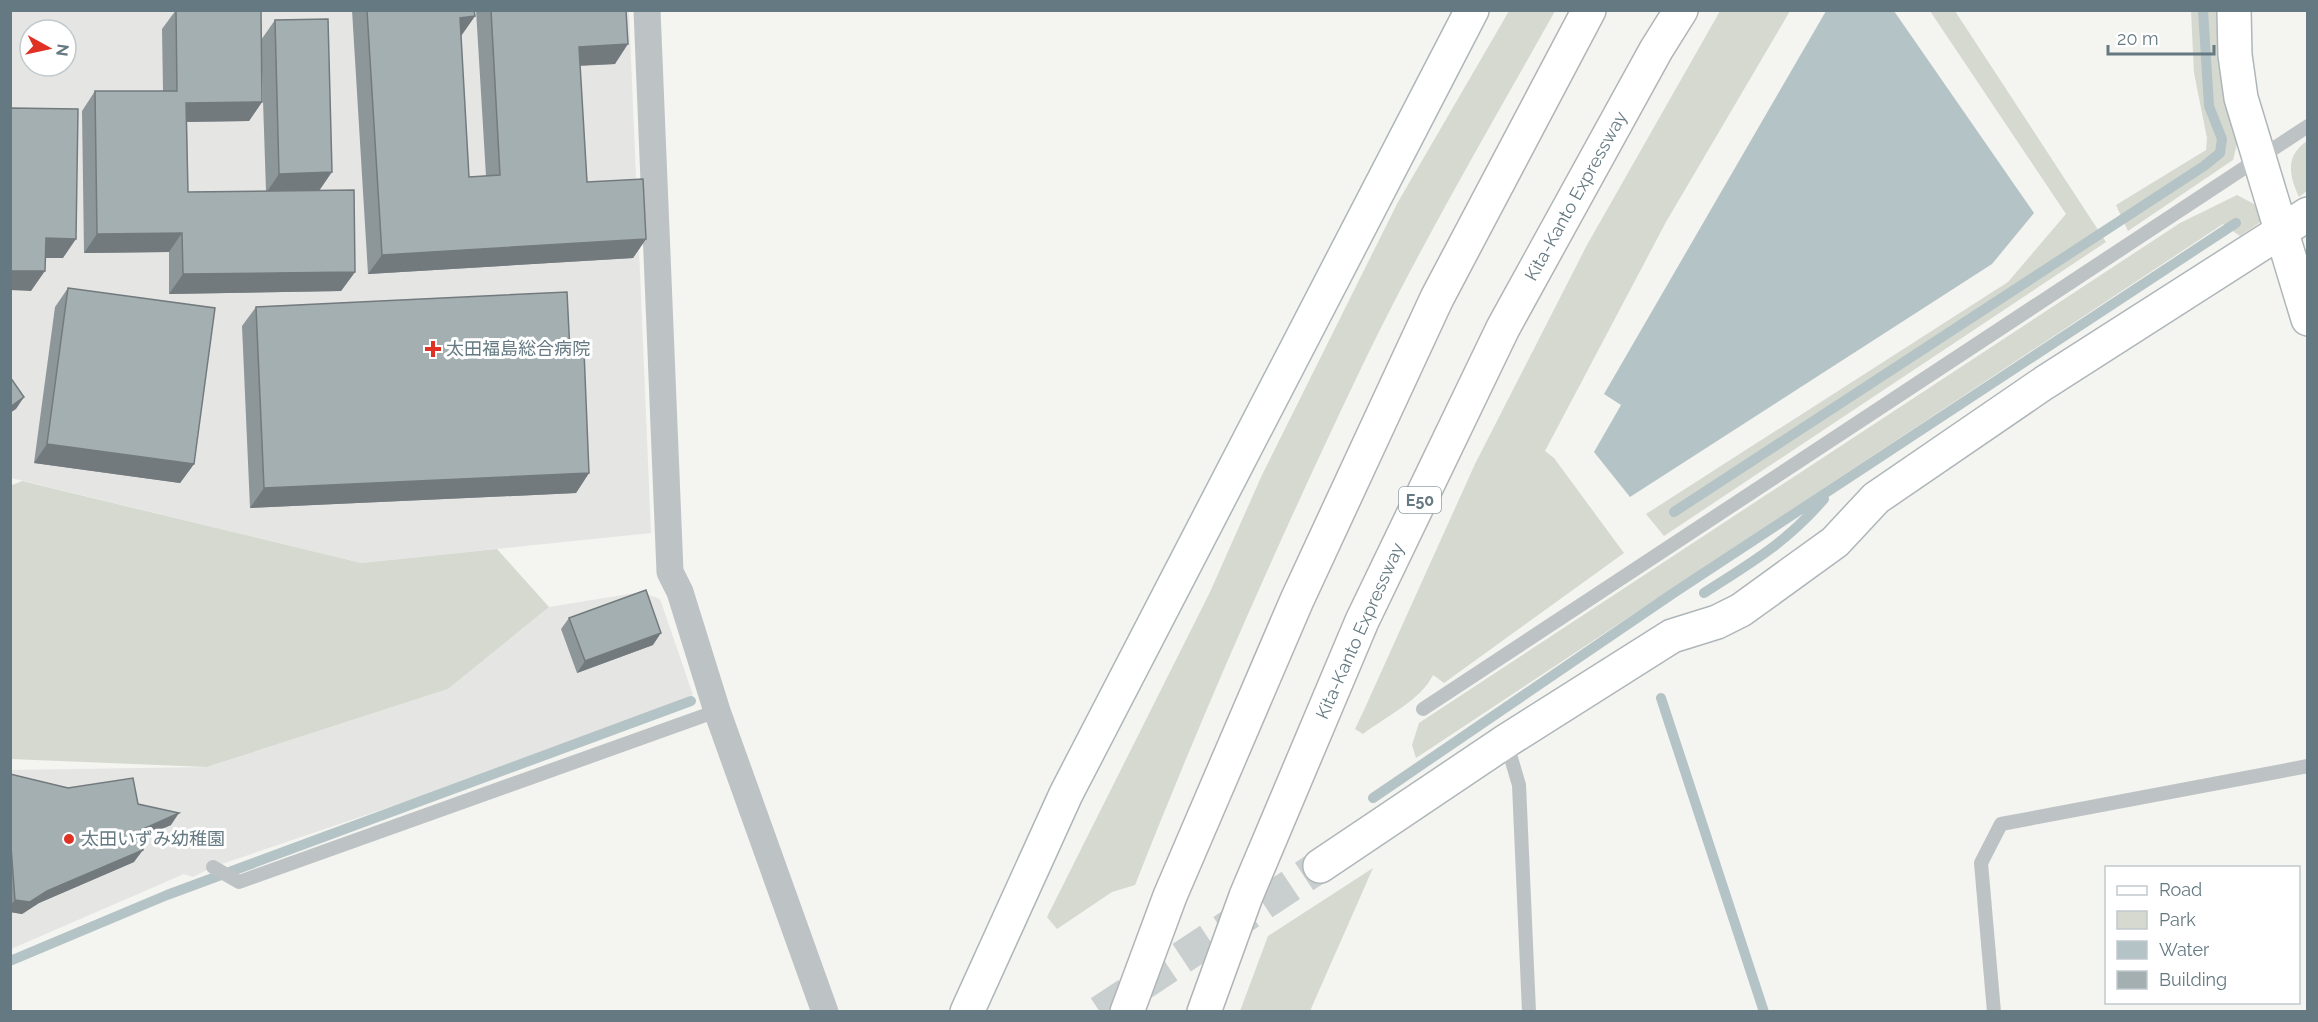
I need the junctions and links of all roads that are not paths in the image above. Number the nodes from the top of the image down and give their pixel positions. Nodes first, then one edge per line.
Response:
1 (647, 10) edge
2 (1472, 10) edge
3 (1589, 10) edge
4 (1681, 10) edge
5 (2234, 10) edge
6 (2307, 126) edge
7 (2258, 159) junction
8 (2294, 223) edge
9 (2307, 319) edge
10 (1422, 709) dead end
11 (717, 711) junction
12 (1506, 741) junction
13 (2307, 766) edge
14 (1320, 866) tunnel mouth
15 (213, 867) dead end
16 (825, 1011) edge
17 (967, 1011) edge
18 (1127, 1011) edge
19 (1204, 1011) edge
20 (1529, 1011) edge
21 (1994, 1011) edge

1 - 11 street
2 - 17 main road
3 - 18 main road
4 - 19 main road, Kita-Kanto Expressway / E50
5 - 7 main road
6 - 7 lane
7 - 8 main road
7 - 10 lane
8 - 9 main road
8 - 12 main road
11 - 15 lane
11 - 16 street
12 - 14 main road
12 - 20 lane
13 - 21 lane

